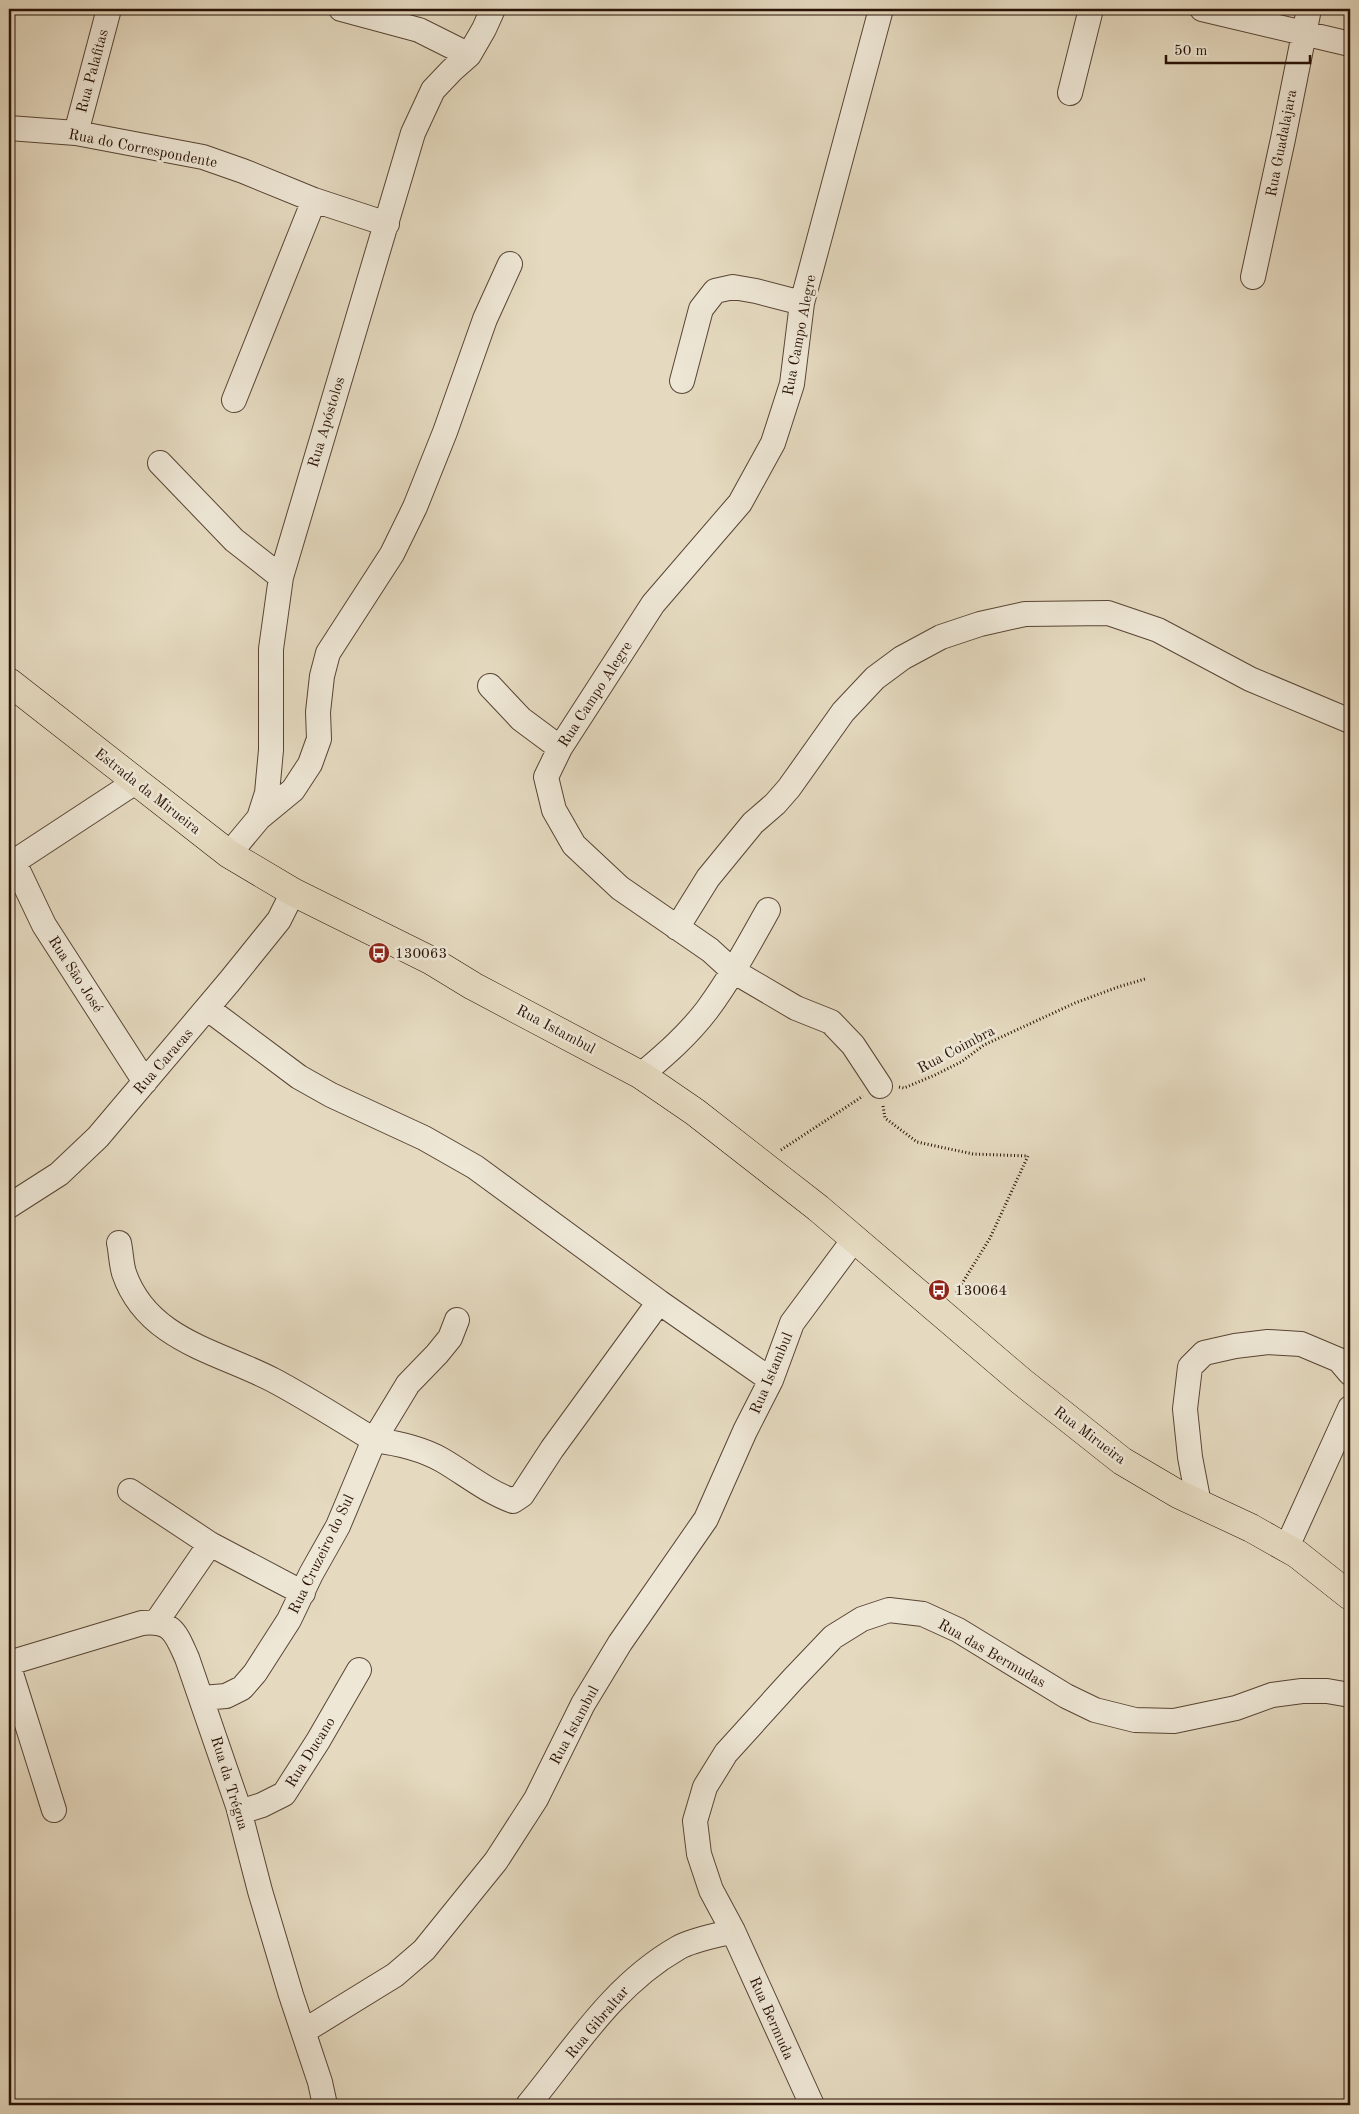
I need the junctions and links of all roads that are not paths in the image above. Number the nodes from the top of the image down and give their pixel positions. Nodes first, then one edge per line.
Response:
1 (109, 9) edge
2 (341, 9) edge
3 (493, 9) edge
4 (881, 9) edge
5 (1091, 9) edge
6 (1202, 9) edge
7 (1308, 9) edge
8 (1302, 32) junction
9 (1350, 44) edge
10 (469, 55) junction
11 (1070, 93) dead end
12 (9, 128) edge
13 (76, 133) junction
14 (314, 200) junction
15 (387, 224) junction
16 (510, 264) dead end
17 (1253, 277) dead end
18 (802, 303) junction
19 (682, 381) dead end
20 (234, 400) dead end
21 (160, 463) dead end
22 (281, 577) junction
23 (9, 682) edge
24 (490, 686) dead end
25 (1350, 721) edge
26 (560, 748) junction
27 (137, 781) junction
28 (259, 818) junction
29 (229, 854) junction
30 (11, 864) edge
31 (293, 892) junction
32 (768, 910) dead end
33 (676, 928) junction
34 (733, 972) junction
35 (208, 1009) junction
36 (641, 1076) junction
37 (145, 1082) junction
38 (880, 1086) road end
39 (12, 1197) edge
40 (855, 1238) junction
41 (119, 1243) dead end
42 (659, 1302) junction
43 (457, 1320) dead end
44 (1350, 1373) edge
45 (771, 1380) junction
46 (1350, 1408) edge
47 (374, 1440) junction
48 (130, 1491) dead end
49 (1199, 1504) junction
50 (210, 1544) junction
51 (1286, 1549) junction
52 (303, 1593) junction
53 (1350, 1596) edge
54 (157, 1621) junction
55 (9, 1662) edge
56 (9, 1667) edge
57 (359, 1670) dead end
58 (1350, 1695) edge
59 (202, 1698) junction
60 (54, 1810) dead end
61 (240, 1812) junction
62 (733, 1931) junction
63 (304, 2031) junction
64 (325, 2105) edge
65 (528, 2105) edge
66 (812, 2105) edge

1 - 13 street, Rua Palafitas
2 - 10 street
3 - 10 street, Rua Apóstolos
4 - 18 street, Rua Campo Alegre
5 - 11 street
6 - 8 street
7 - 8 street, Rua Guadalajara
8 - 9 street
8 - 17 street, Rua Guadalajara
10 - 15 street, Rua Apóstolos
12 - 13 street, Rua do Correspondente
13 - 14 street, Rua do Correspondente
14 - 15 street, Rua do Correspondente
14 - 20 street
15 - 22 street, Rua Apóstolos
16 - 28 street
18 - 19 street
18 - 26 street, Rua Campo Alegre
21 - 22 street
22 - 28 street, Rua Apóstolos
23 - 27 main road, Estrada da Mirueira
24 - 26 street
25 - 33 street
26 - 33 street, Rua Campo Alegre
27 - 29 main road, Estrada da Mirueira
27 - 30 street
28 - 29 street, Rua Apóstolos
29 - 31 main road, Estrada da Mirueira
30 - 37 street, Rua São José
31 - 35 street, Rua Caracas
31 - 36 main road, Rua Istambul
32 - 34 street
33 - 34 street
34 - 36 street
34 - 38 street
35 - 37 street, Rua Caracas
35 - 42 street
36 - 40 main road, Rua Istambul
37 - 39 street, Rua Caracas
40 - 45 street, Rua Istambul
40 - 49 main road, Rua Mirueira
41 - 47 street
42 - 45 street
42 - 47 street
43 - 47 street, Rua Cruzeiro do Sul
44 - 49 street
45 - 63 street, Rua Istambul
46 - 51 street
47 - 52 street, Rua Cruzeiro do Sul
48 - 50 street
49 - 51 main road, Rua Mirueira
50 - 52 street
50 - 54 street
51 - 53 main road, Rua Mirueira
52 - 59 street, Rua Cruzeiro do Sul
54 - 55 street
54 - 59 street, Rua da Trégua
56 - 60 street
57 - 61 street, Rua Ducano
58 - 62 street, Rua das Bermudas
59 - 61 street, Rua da Trégua
61 - 63 street, Rua da Trégua
62 - 65 street, Rua Gibraltar
62 - 66 street, Rua Bermuda
63 - 64 street, Rua da Trégua

